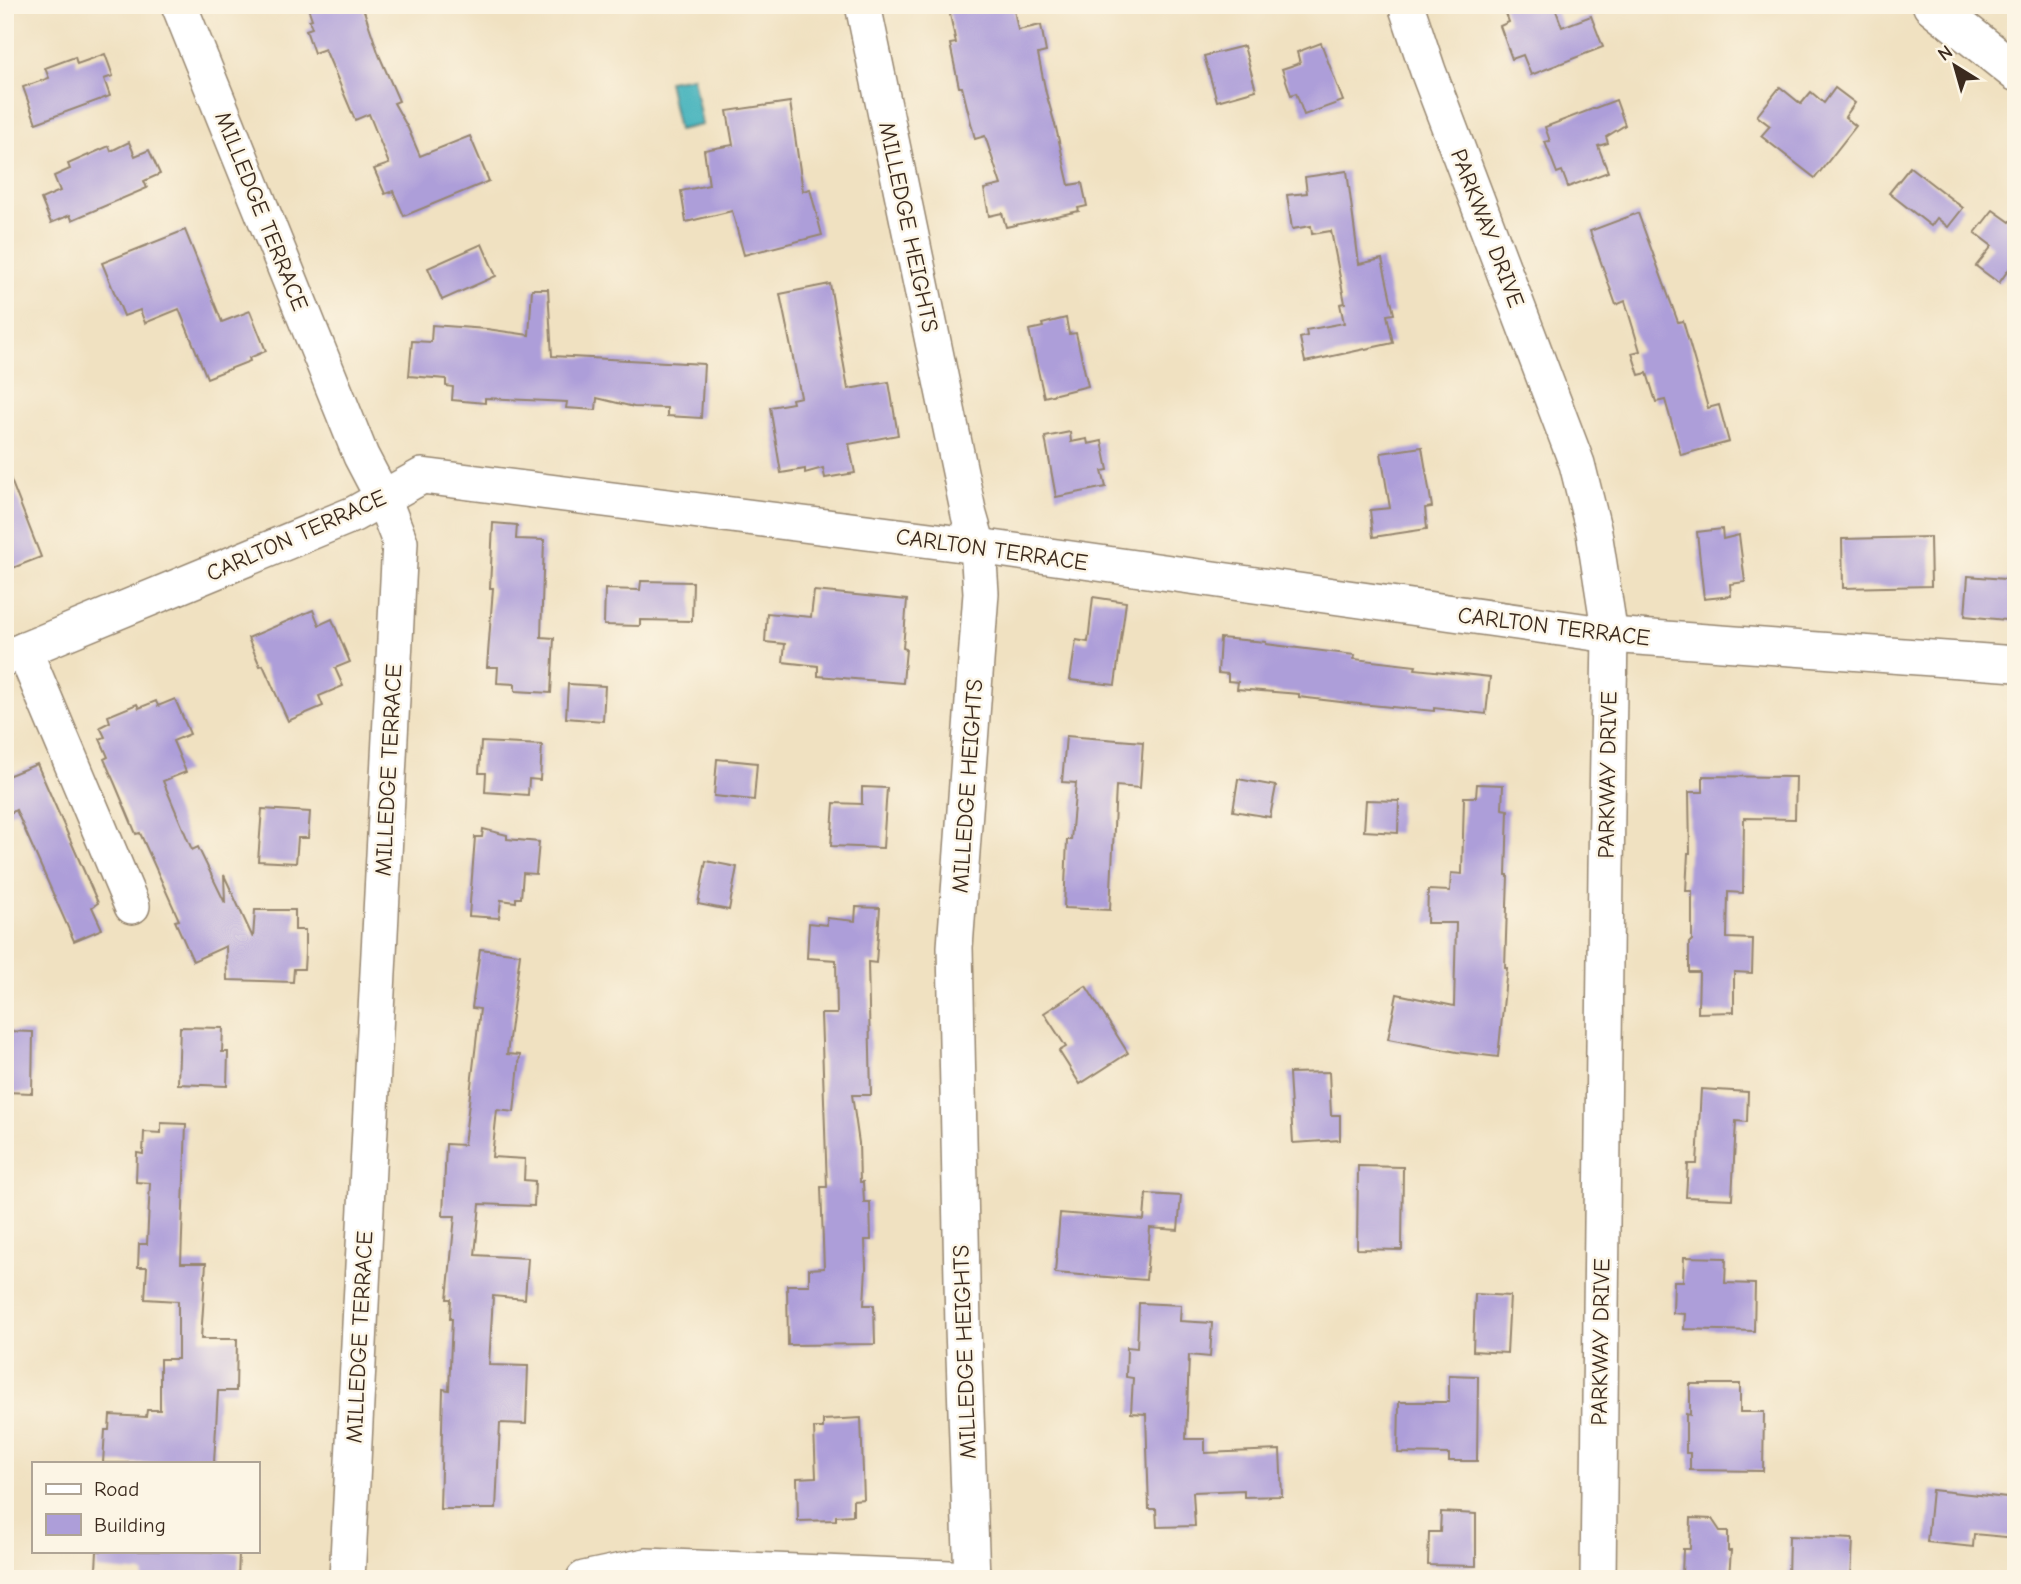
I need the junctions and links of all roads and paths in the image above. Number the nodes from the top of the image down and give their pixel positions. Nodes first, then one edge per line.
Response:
1 (179, 5) edge
2 (863, 5) edge
3 (1406, 5) edge
4 (1932, 5) edge
5 (2016, 72) edge
6 (383, 498) junction
7 (978, 546) junction
8 (1610, 635) junction
9 (15, 654) edge
10 (2016, 664) edge
11 (132, 906) dead end
12 (347, 1579) edge
13 (584, 1579) edge
14 (973, 1579) edge
15 (1598, 1579) edge

1 - 6 street, MILLEDGE TERRACE
2 - 7 street, MILLEDGE HEIGHTS
3 - 8 street, PARKWAY DRIVE
4 - 5 main road
6 - 7 street, CARLTON TERRACE
6 - 9 street, CARLTON TERRACE
6 - 12 street, MILLEDGE TERRACE
7 - 8 street, CARLTON TERRACE
7 - 14 street, MILLEDGE HEIGHTS
8 - 10 street, CARLTON TERRACE
8 - 15 street, PARKWAY DRIVE
9 - 11 street
13 - 14 street

